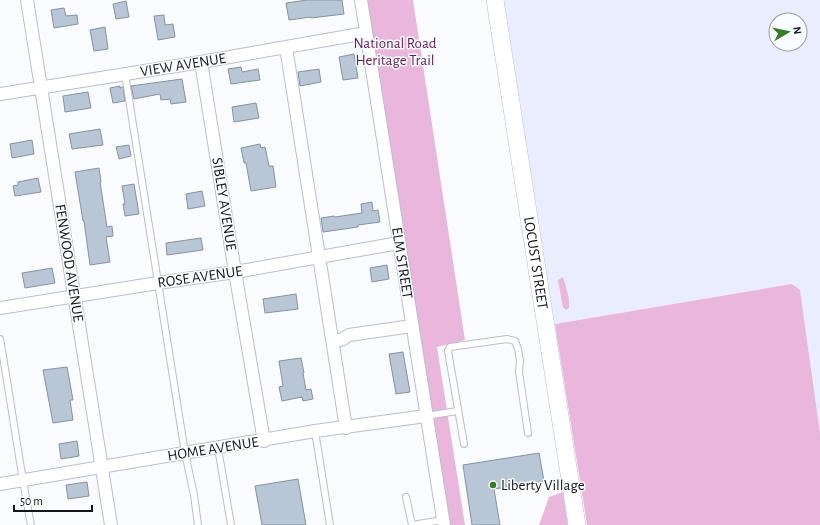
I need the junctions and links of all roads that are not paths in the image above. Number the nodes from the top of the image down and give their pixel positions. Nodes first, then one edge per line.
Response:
1 (27, 0) edge
2 (360, 0) edge
3 (495, 0) edge
4 (366, 33) junction
5 (286, 47) junction
6 (201, 62) junction
7 (125, 74) junction
8 (41, 88) junction
9 (0, 94) edge
10 (399, 243) junction
11 (319, 257) junction
12 (235, 272) junction
13 (158, 282) junction
14 (74, 296) junction
15 (0, 308) edge
16 (412, 326) junction
17 (0, 339) edge
18 (333, 342) junction
19 (457, 411) junction
20 (426, 416) junction
21 (346, 428) junction
22 (315, 432) junction
23 (528, 434) dead end
24 (264, 441) junction
25 (464, 444) dead end
26 (218, 448) junction
27 (185, 453) junction
28 (102, 467) junction
29 (22, 480) junction
30 (0, 484) edge
31 (406, 498) dead end
32 (443, 523) edge
33 (31, 525) edge
34 (111, 525) edge
35 (198, 525) edge
36 (231, 525) edge
37 (330, 525) edge
38 (412, 525) edge
39 (577, 525) edge

1 - 8 street, FENWOOD AVENUE
2 - 4 street, ELM STREET
3 - 39 street, LOCUST STREET
4 - 5 street, VIEW AVENUE
4 - 10 street, ELM STREET
5 - 6 street, VIEW AVENUE
5 - 11 street
6 - 7 street, VIEW AVENUE
6 - 12 street, SIBLEY AVENUE
7 - 8 street, VIEW AVENUE
7 - 13 lane
8 - 9 street, VIEW AVENUE
8 - 14 street, FENWOOD AVENUE
10 - 11 street, ROSE AVENUE
10 - 16 street, ELM STREET
11 - 12 street, ROSE AVENUE
11 - 18 street
12 - 13 street, ROSE AVENUE
12 - 24 street, SIBLEY AVENUE
13 - 14 street, ROSE AVENUE
13 - 27 lane
14 - 15 street, ROSE AVENUE
14 - 28 street, FENWOOD AVENUE
16 - 18 street
16 - 20 street, ELM STREET
17 - 29 lane
18 - 21 street
19 - 20 lane
19 - 23 lane
19 - 25 lane
20 - 21 street, HOME AVENUE
20 - 32 street, ELM STREET
21 - 22 street, HOME AVENUE
22 - 24 street, HOME AVENUE
22 - 37 lane
24 - 26 street, HOME AVENUE
26 - 27 street, HOME AVENUE
26 - 36 lane
27 - 28 street, HOME AVENUE
27 - 35 lane
28 - 29 street, HOME AVENUE
28 - 34 street, FENWOOD AVENUE
29 - 30 street, HOME AVENUE
29 - 33 lane
31 - 38 lane
32 - 38 lane

